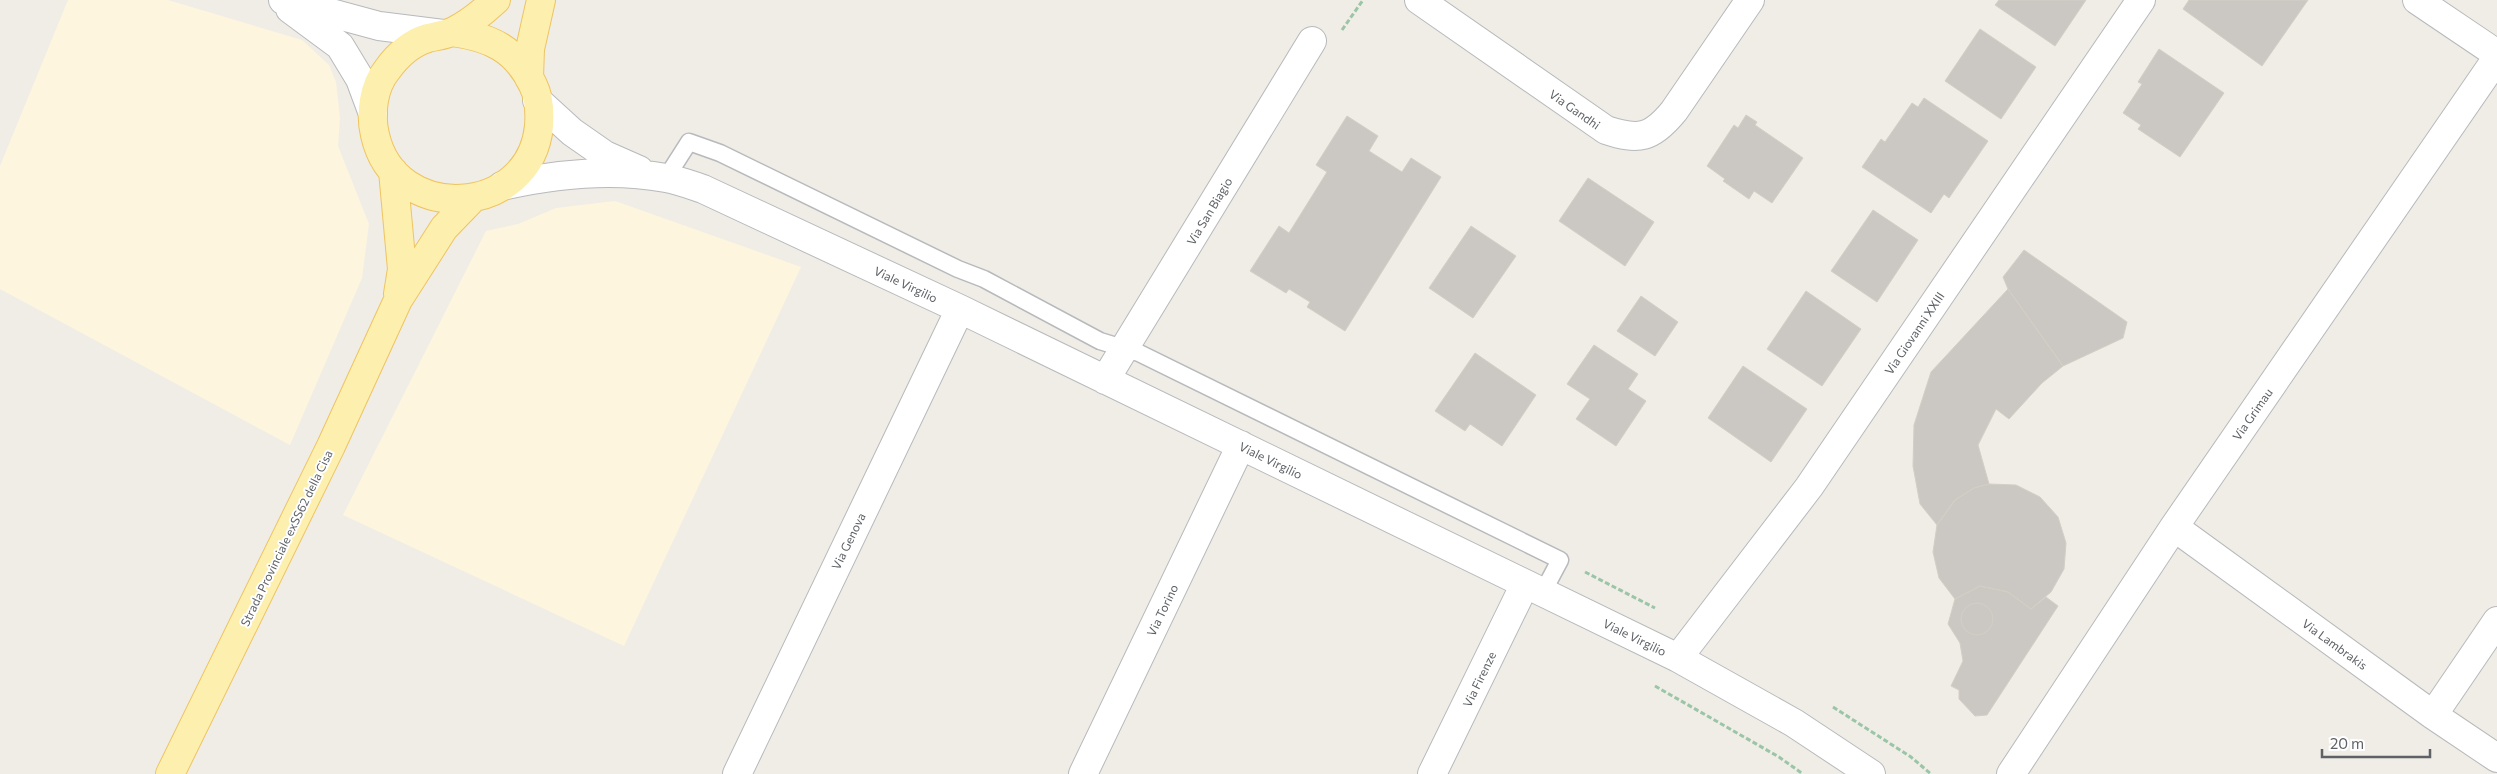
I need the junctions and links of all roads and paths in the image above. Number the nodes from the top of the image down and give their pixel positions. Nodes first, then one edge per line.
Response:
1 (276, 0) edge
2 (283, 0) edge
3 (496, 0) edge
4 (541, 0) edge
5 (1419, 0) edge
6 (1750, 0) edge
7 (2141, 0) edge
8 (2417, 0) edge
9 (448, 33) junction
10 (1312, 41) dead end
11 (2497, 56) edge
12 (533, 89) junction
13 (373, 114) junction
14 (393, 171) junction
15 (661, 177) junction
16 (502, 186) junction
17 (473, 198) junction
18 (398, 300) junction
19 (960, 309) junction
20 (1124, 348) junction
21 (1105, 380) junction
22 (1241, 445) junction
23 (2174, 527) junction
24 (1534, 588) junction
25 (2497, 621) edge
26 (1678, 658) junction
27 (2433, 715) junction
28 (2497, 758) edge
29 (1868, 773) edge
30 (170, 774) edge
31 (737, 774) edge
32 (1083, 774) edge
33 (1432, 774) edge
34 (2011, 774) edge

1 - 13 street
2 - 9 street
3 - 9 main road, Strada Provinciale exSS62 della Cisa
4 - 12 main road, Strada Provinciale exSS62 della Cisa
5 - 6 street, Via Gandhi
7 - 26 street, Via Giovanni XXIII
8 - 11 street
9 - 12 main road, Strada Provinciale exSS62 della Cisa
9 - 13 main road, Strada Provinciale exSS62 della Cisa
10 - 20 street, Via San Biagio
11 - 23 street, Via Grimau
12 - 15 street, Viale Virgilio
12 - 16 main road, Strada Provinciale exSS62 della Cisa
13 - 14 main road, Strada Provinciale exSS62 della Cisa
14 - 17 main road, Strada Provinciale exSS62 della Cisa
14 - 18 main road, Strada Provinciale exSS62 della Cisa
15 - 16 street, Viale Virgilio
15 - 19 street, Viale Virgilio
15 - 20 lane
16 - 17 main road, Strada Provinciale exSS62 della Cisa
17 - 18 main road, Strada Provinciale exSS62 della Cisa
18 - 30 main road, Strada Provinciale exSS62 della Cisa
19 - 21 street, Viale Virgilio
19 - 31 street, Via Genova
20 - 21 street, Via San Biagio
20 - 24 lane
21 - 22 street, Viale Virgilio
22 - 24 street, Viale Virgilio
22 - 32 street, Via Torino
23 - 27 street, Via Lambrakis
23 - 34 street, Via Grimau
24 - 26 street, Viale Virgilio
24 - 33 street, Via Firenze
25 - 27 street
26 - 29 street, Viale Virgilio
27 - 28 street, Via Lambrakis

